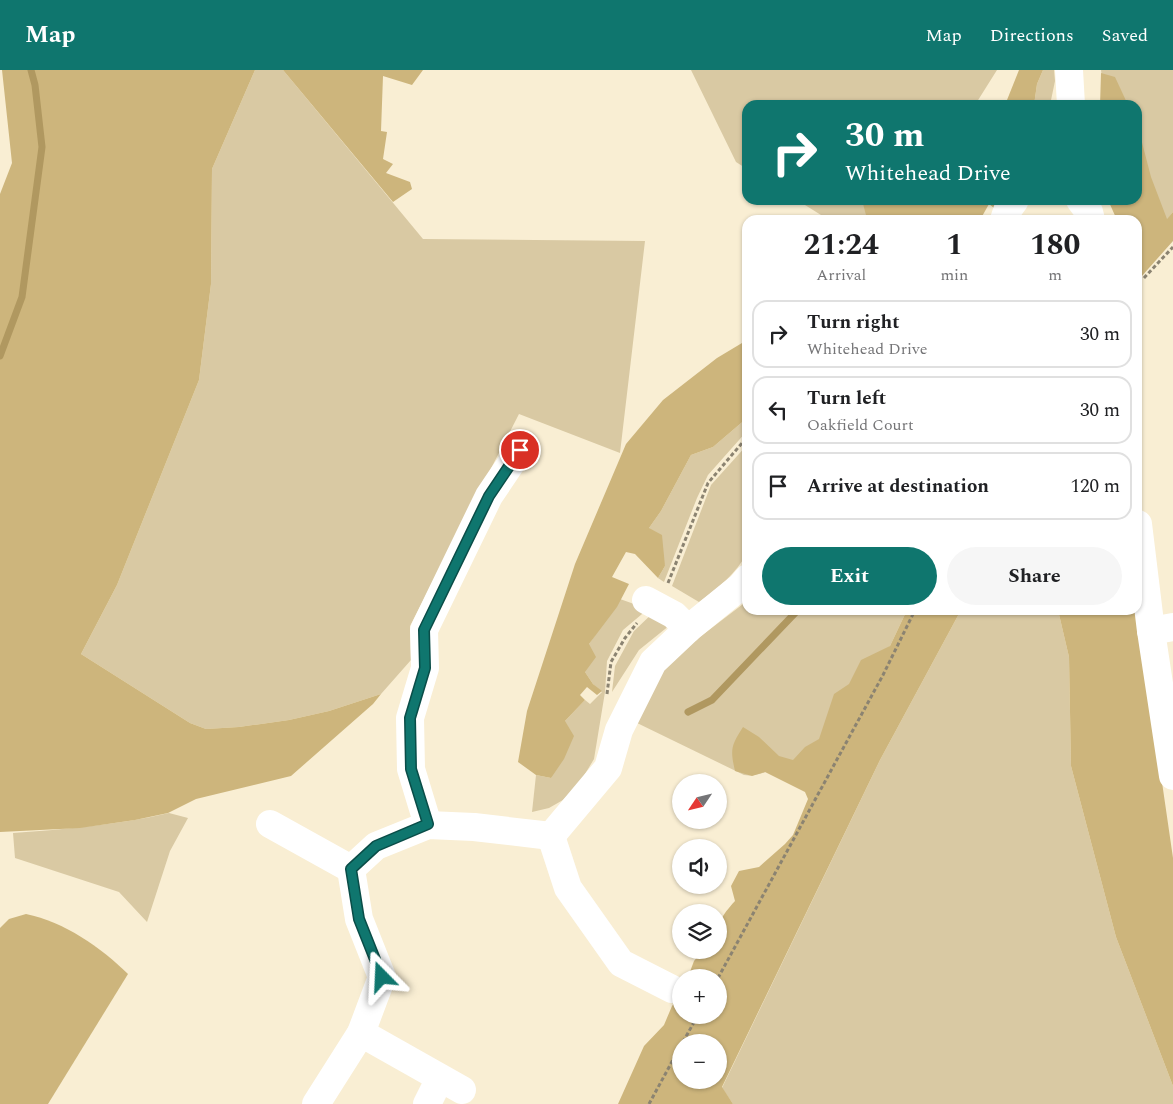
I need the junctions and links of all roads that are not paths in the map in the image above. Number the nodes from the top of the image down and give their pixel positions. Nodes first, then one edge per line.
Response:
1 (520, 450) dead end
2 (1142, 542) edge
3 (742, 585) edge
4 (646, 600) dead end
5 (688, 629) junction
6 (1162, 629) edge
7 (1173, 776) edge
8 (270, 824) dead end
9 (428, 824) junction
10 (551, 836) junction
11 (351, 869) junction
12 (672, 989) dead end
13 (361, 1033) junction
14 (316, 1104) edge
15 (427, 1104) edge

1 - 9 street
2 - 6 street
3 - 5 street
4 - 5 street
5 - 10 street
6 - 7 street
8 - 11 street
9 - 10 street
9 - 11 street
10 - 12 street
11 - 13 street
13 - 14 street
13 - 15 street

